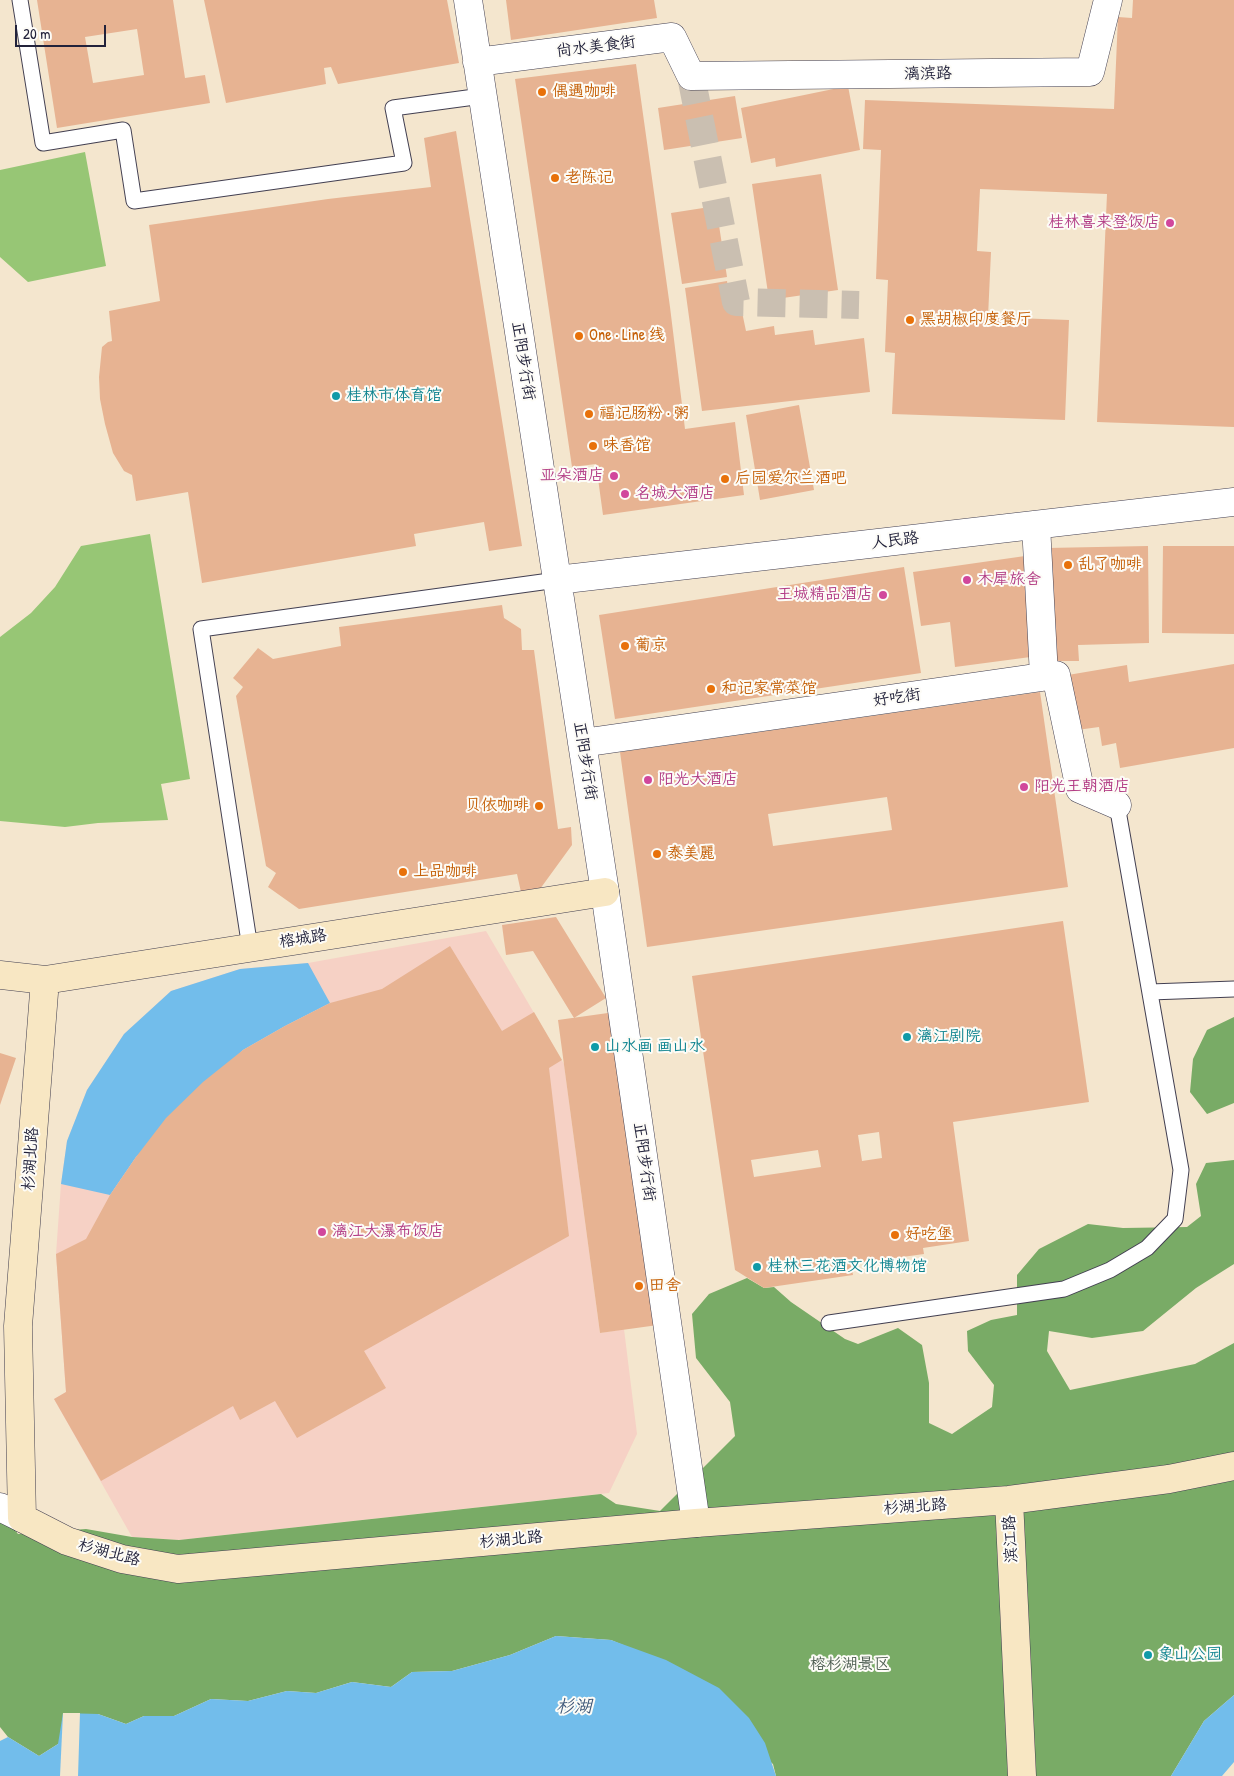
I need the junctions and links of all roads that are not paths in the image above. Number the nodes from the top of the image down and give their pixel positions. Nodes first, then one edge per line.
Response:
1 (20, 0) edge
2 (468, 0) edge
3 (1108, 0) edge
4 (477, 62) junction
5 (691, 76) joint
6 (482, 96) junction
7 (1234, 502) edge
8 (1036, 524) junction
9 (557, 580) junction
10 (1044, 676) junction
11 (582, 743) junction
12 (1117, 805) joint
13 (605, 892) junction
14 (250, 948) junction
15 (0, 975) edge
16 (44, 980) junction
17 (1234, 989) edge
18 (1150, 992) junction
19 (829, 1323) dead end
20 (1234, 1466) edge
21 (1009, 1500) junction
22 (11, 1512) edge
23 (696, 1524) junction
24 (1022, 1776) edge

1 - 6 lane
2 - 4 street, 正阳步行街
3 - 5 street, 漓滨路
4 - 5 street, 尚水美食街
4 - 6 street, 正阳步行街
6 - 9 street, 正阳步行街
7 - 8 street, 人民路
8 - 9 street, 人民路
8 - 10 street
9 - 11 street, 正阳步行街
9 - 14 lane
10 - 11 street, 好吃街
10 - 12 street
11 - 13 street, 正阳步行街
12 - 18 lane
13 - 14 street, 榕城路
13 - 23 street, 正阳步行街
14 - 16 street, 榕城路
15 - 16 street, 榕城路
16 - 22 street, 杉湖北路
17 - 18 lane
18 - 19 lane
20 - 21 street, 滨江路
21 - 23 street, 杉湖北路
21 - 24 street, 滨江路
22 - 23 street, 杉湖北路

